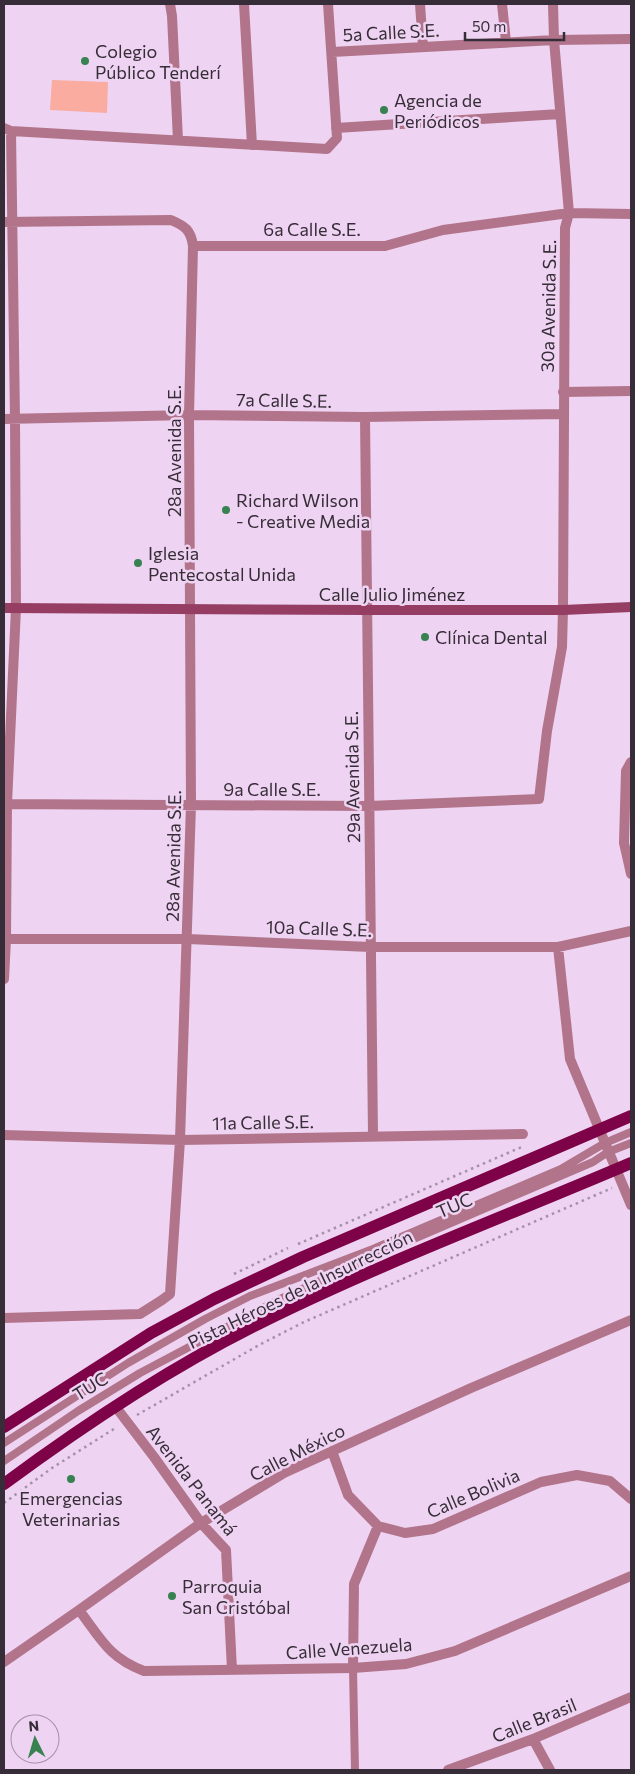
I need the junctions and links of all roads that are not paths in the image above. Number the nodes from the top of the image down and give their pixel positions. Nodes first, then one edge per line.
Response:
1 (170, 4) edge
2 (244, 4) edge
3 (328, 4) edge
4 (420, 4) edge
5 (502, 4) edge
6 (553, 4) edge
7 (631, 39) edge
8 (554, 40) junction
9 (506, 42) junction
10 (423, 47) junction
11 (332, 52) junction
12 (560, 114) junction
13 (336, 128) junction
14 (7, 129) edge
15 (178, 140) junction
16 (252, 145) junction
17 (569, 213) junction
18 (631, 214) edge
19 (7, 222) edge
20 (193, 246) junction
21 (631, 391) edge
22 (564, 392) junction
23 (564, 414) junction
24 (189, 415) junction
25 (365, 417) junction
26 (4, 419) edge
27 (15, 419) junction
28 (631, 607) edge
29 (4, 608) edge
30 (16, 608) junction
31 (191, 610) junction
32 (367, 610) junction
33 (563, 610) junction
34 (631, 762) edge
35 (539, 800) joint
36 (5, 804) edge
37 (191, 805) junction
38 (369, 806) junction
39 (631, 874) edge
40 (631, 931) edge
41 (5, 939) edge
42 (188, 939) junction
43 (370, 947) junction
44 (558, 947) junction
45 (4, 979) edge
46 (631, 1116) edge
47 (599, 1130) junction
48 (631, 1132) edge
49 (523, 1134) dead end
50 (4, 1135) edge
51 (373, 1136) junction
52 (180, 1140) junction
53 (631, 1143) edge
54 (607, 1148) junction
55 (631, 1164) edge
56 (616, 1170) junction
57 (631, 1205) edge
58 (4, 1318) edge
59 (631, 1320) edge
60 (115, 1406) junction
61 (4, 1427) edge
62 (4, 1444) edge
63 (332, 1451) junction
64 (4, 1461) edge
65 (4, 1484) edge
66 (631, 1500) edge
67 (201, 1523) junction
68 (378, 1526) junction
69 (631, 1576) edge
70 (80, 1610) junction
71 (4, 1662) edge
72 (353, 1668) junction
73 (232, 1670) junction
74 (631, 1697) edge
75 (533, 1739) junction
76 (355, 1770) edge
77 (448, 1770) edge
78 (550, 1770) edge

1 - 15 street
2 - 16 street
3 - 11 street
4 - 10 street
5 - 9 street
6 - 8 street, 30a Avenida S.E.
7 - 8 street, 5a Calle S.E.
8 - 9 street, 5a Calle S.E.
8 - 12 street, 30a Avenida S.E.
9 - 10 street, 5a Calle S.E.
10 - 11 street, 5a Calle S.E.
11 - 13 street
12 - 13 street
12 - 17 street, 30a Avenida S.E.
13 - 16 street
14 - 15 street
14 - 19 street
15 - 16 street
17 - 18 street, 6a Calle S.E.
17 - 20 street, 6a Calle S.E.
17 - 22 street, 30a Avenida S.E.
19 - 20 street
19 - 27 street
20 - 24 street, 28a Avenida S.E.
21 - 22 street
22 - 23 street, 30a Avenida S.E.
23 - 25 street, 7a Calle S.E.
23 - 33 street, 30a Avenida S.E.
24 - 25 street, 7a Calle S.E.
24 - 27 street, 7a Calle S.E.
24 - 31 street, 28a Avenida S.E.
25 - 32 street, 29a Avenida S.E.
26 - 27 street, 7a Calle S.E.
27 - 30 street
28 - 33 main road, Calle Julio Jiménez
29 - 30 main road, Calle Julio Jiménez
30 - 31 main road, Calle Julio Jiménez
30 - 36 street
31 - 32 main road, Calle Julio Jiménez
31 - 37 street, 28a Avenida S.E.
32 - 33 main road, Calle Julio Jiménez
32 - 38 street, 29a Avenida S.E.
33 - 35 street, 30a Avenida S.E.
34 - 39 street
35 - 38 street, 9a Calle S.E.
36 - 37 street, 9a Calle S.E.
36 - 41 street
37 - 38 street, 9a Calle S.E.
37 - 42 street, 28a Avenida S.E.
38 - 43 street, 29a Avenida S.E.
40 - 44 street, 10a Calle S.E.
41 - 42 street, 10a Calle S.E.
41 - 45 street
42 - 43 street, 10a Calle S.E.
42 - 52 street, 28a Avenida S.E.
43 - 44 street, 10a Calle S.E.
43 - 51 street, 29a Avenida S.E.
44 - 47 street
46 - 47 main road, Pista Héroes de la Insurrección
47 - 54 street
47 - 61 main road, Pista Héroes de la Insurrección
48 - 54 lane, TUC
49 - 51 street, 11a Calle S.E.
50 - 52 street, 11a Calle S.E.
51 - 52 street, 11a Calle S.E.
52 - 58 street, 28a Avenida S.E.
53 - 54 lane, TUC
54 - 56 street
54 - 62 lane, TUC
54 - 64 lane, TUC
55 - 56 main road, Pista Héroes de la Insurrección
56 - 57 street
56 - 60 main road, Pista Héroes de la Insurrección
59 - 63 street, Calle México
60 - 65 main road, Pista Héroes de la Insurrección
60 - 67 street, Avenida Panamá
63 - 67 street, Calle México
63 - 68 street
66 - 68 street, Calle Bolivia
67 - 70 street, Calle México
67 - 73 street, Avenida Panamá
68 - 72 street
69 - 72 street, Calle Venezuela
70 - 71 street, Calle México
70 - 73 street, Calle Venezuela
72 - 73 street, Calle Venezuela
72 - 76 lane
74 - 75 street, Calle Brasil
75 - 77 street, Calle Brasil
75 - 78 street

